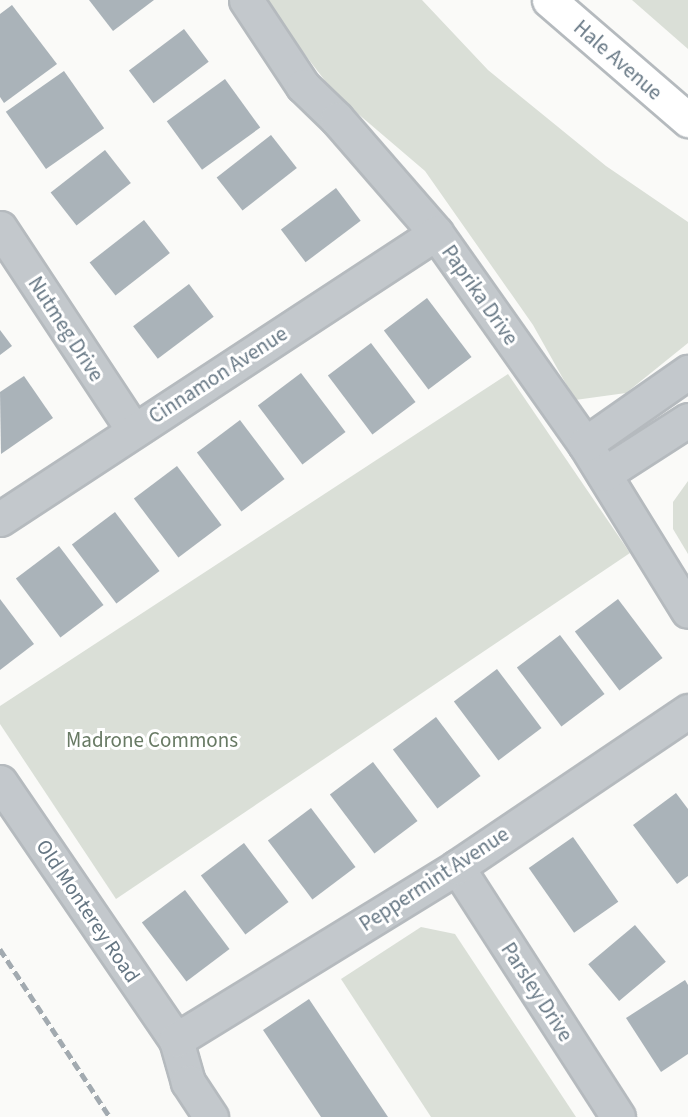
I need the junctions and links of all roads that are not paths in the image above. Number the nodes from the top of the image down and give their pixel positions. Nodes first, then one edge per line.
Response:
1 (246, 0) edge
2 (549, 0) edge
3 (688, 120) edge
4 (0, 228) edge
5 (436, 233) junction
6 (688, 372) edge
7 (688, 420) edge
8 (133, 430) junction
9 (585, 444) junction
10 (604, 474) junction
11 (0, 519) edge
12 (688, 611) edge
13 (688, 711) edge
14 (0, 782) edge
15 (457, 867) junction
16 (176, 1040) junction
17 (212, 1117) edge
18 (618, 1117) edge

1 - 5 street, Paprika Drive
2 - 3 main road, Hale Avenue
4 - 8 street, Nutmeg Drive
5 - 8 street, Cinnamon Avenue
5 - 9 street, Paprika Drive
6 - 9 street
7 - 10 street
8 - 11 street, Cinnamon Avenue
9 - 10 street, Paprika Drive
10 - 12 street, Paprika Drive
13 - 15 street, Peppermint Avenue
14 - 16 street, Old Monterey Road
15 - 16 street, Peppermint Avenue
15 - 18 street, Parsley Drive
16 - 17 street, Old Monterey Road

